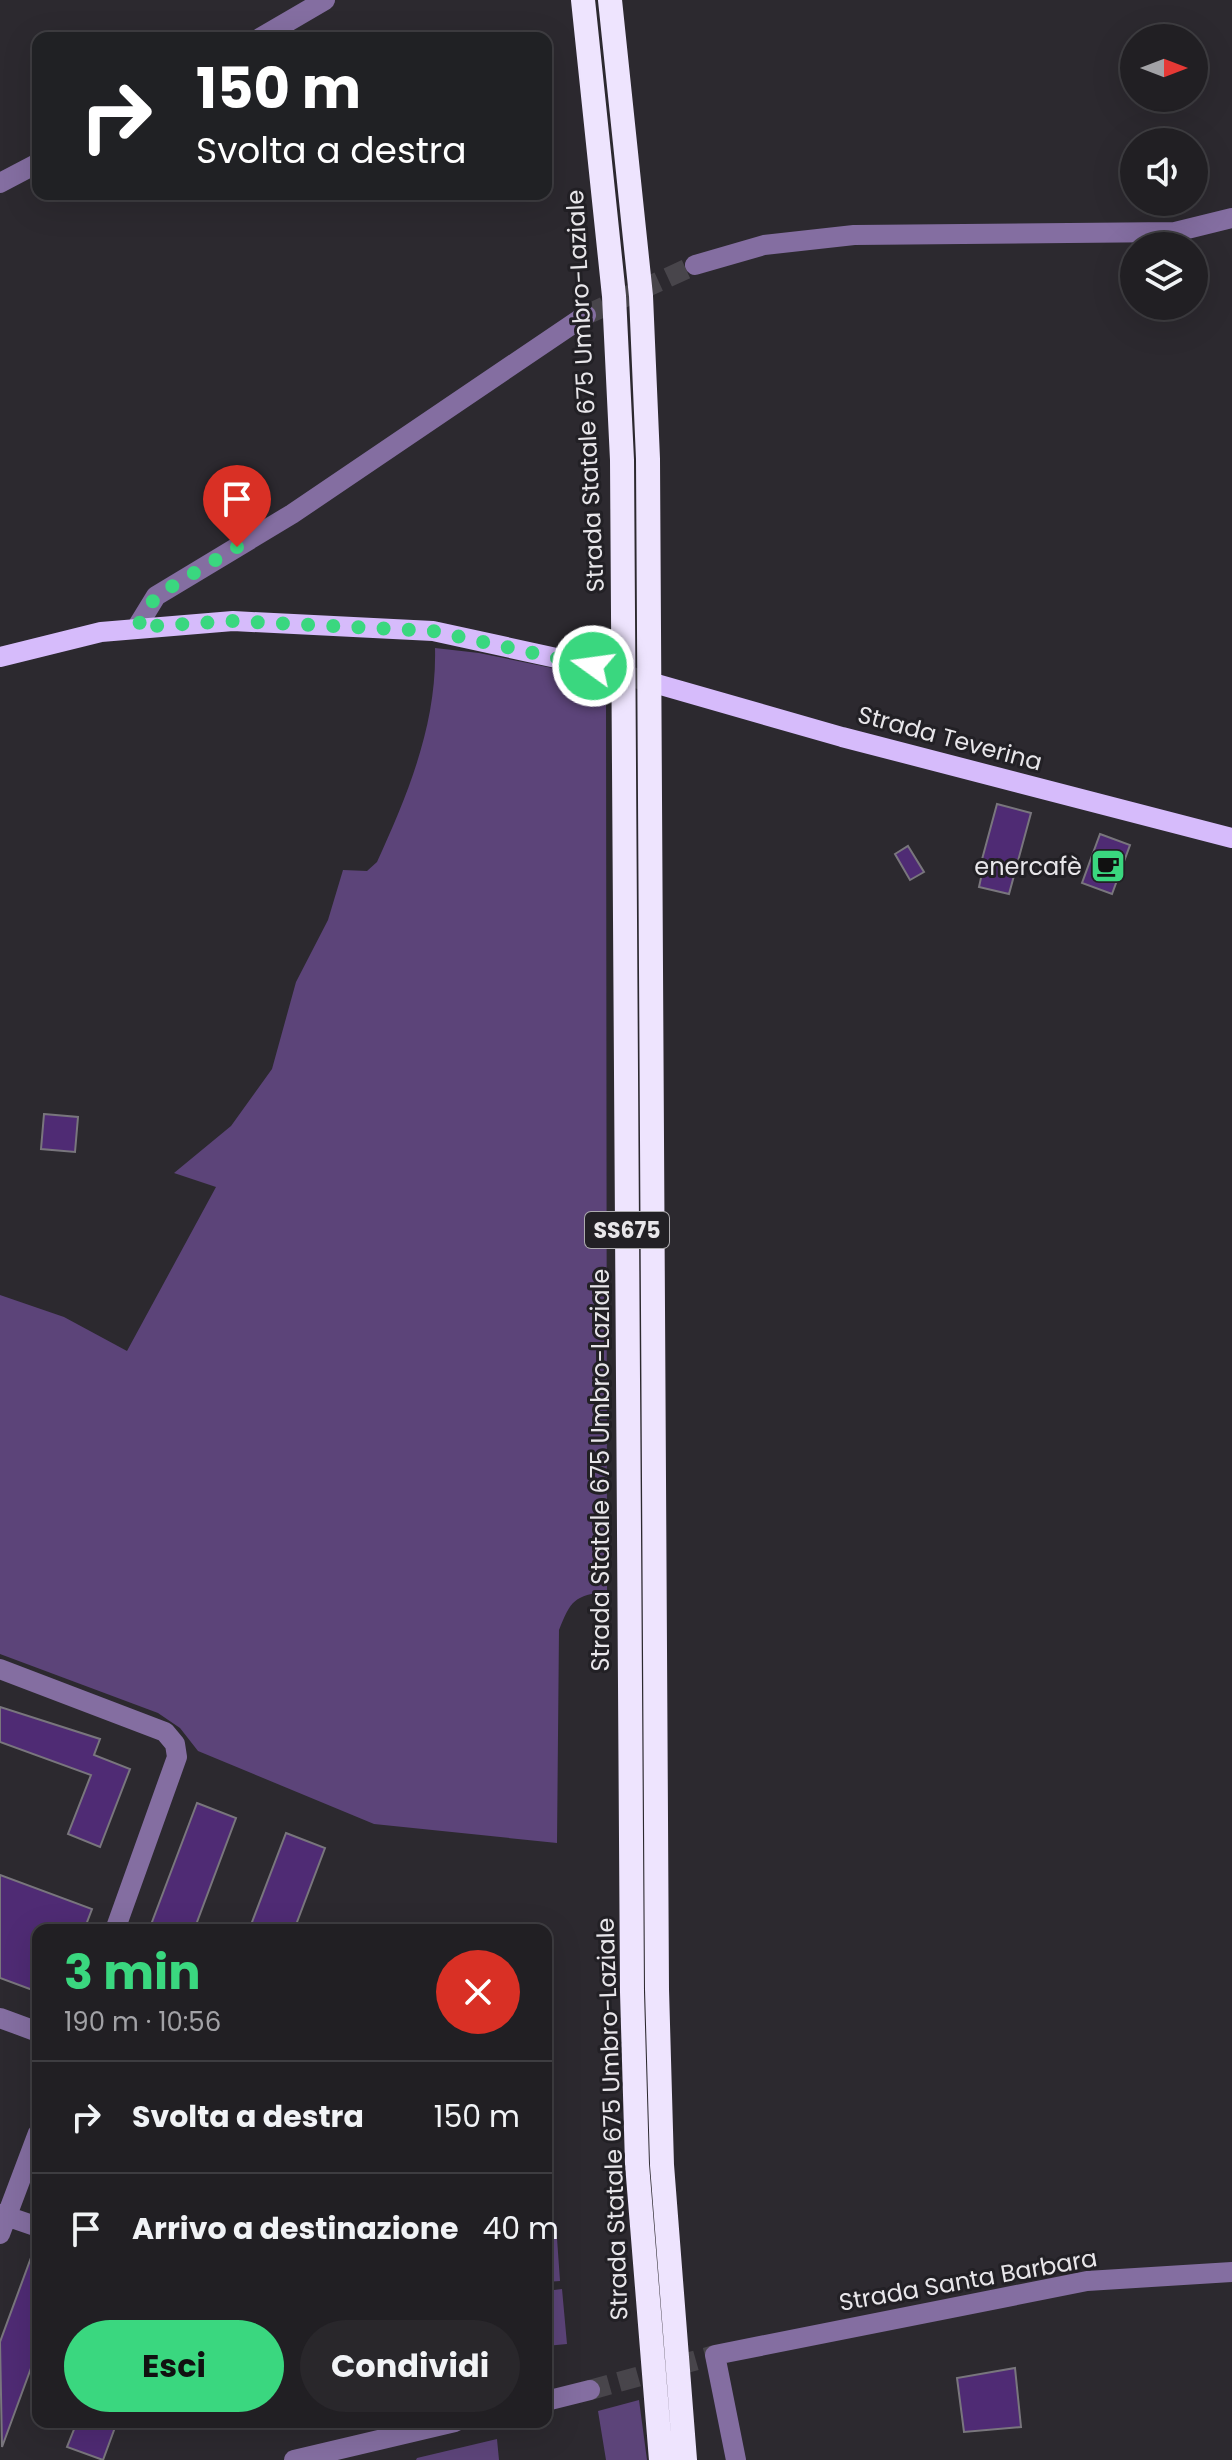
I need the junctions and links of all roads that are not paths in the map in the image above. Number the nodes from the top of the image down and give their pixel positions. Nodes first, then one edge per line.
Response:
1 (325, 0) edge
2 (583, 0) edge
3 (610, 0) edge
4 (270, 32) edge
5 (32, 166) edge
6 (0, 183) edge
7 (1232, 218) edge
8 (695, 265) tunnel mouth
9 (586, 315) tunnel mouth
10 (137, 627) junction
11 (0, 657) edge
12 (593, 666) tunnel mouth
13 (657, 684) tunnel mouth
14 (1232, 838) edge
15 (0, 1669) edge
16 (117, 1924) edge
17 (0, 2018) edge
18 (32, 2030) edge
19 (32, 2148) edge
20 (2, 2222) edge
21 (32, 2226) edge
22 (1232, 2272) edge
23 (590, 2390) tunnel mouth
24 (552, 2400) edge
25 (430, 2428) edge
26 (294, 2460) edge
27 (661, 2460) edge
28 (685, 2460) edge
29 (736, 2460) edge

1 - 4 street
2 - 27 highway, Strada Statale 675 Umbro-Laziale / SS675
3 - 28 highway, Strada Statale 675 Umbro-Laziale / SS675
5 - 6 street
7 - 8 street
9 - 10 street
10 - 11 main road
10 - 12 main road
13 - 14 main road, Strada Teverina
15 - 16 street
17 - 18 street
19 - 20 street
20 - 21 street
22 - 29 street, Strada Santa Barbara
23 - 24 street
25 - 26 street

